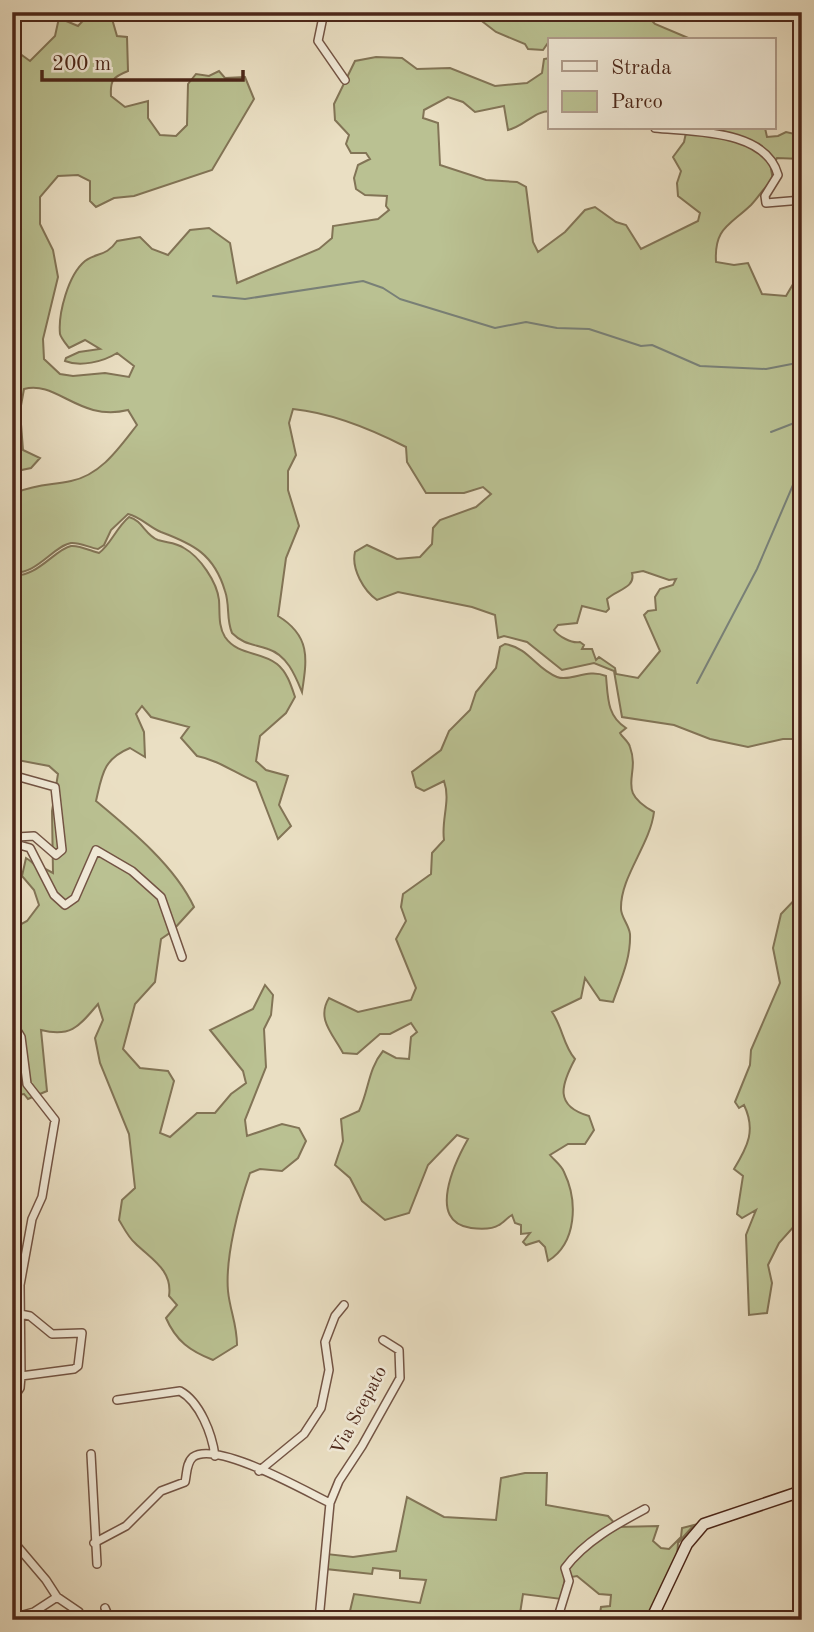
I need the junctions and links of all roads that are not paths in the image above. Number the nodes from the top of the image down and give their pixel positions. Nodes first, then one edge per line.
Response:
1 (324, 12) edge
2 (345, 80) dead end
3 (702, 130) edge
4 (802, 201) edge
5 (12, 775) edge
6 (12, 842) edge
7 (182, 957) dead end
8 (12, 1022) edge
9 (344, 1305) dead end
10 (20, 1314) junction
11 (383, 1340) dead end
12 (21, 1376) junction
13 (12, 1400) edge
14 (117, 1400) dead end
15 (92, 1454) dead end
16 (215, 1455) junction
17 (259, 1471) junction
18 (802, 1491) edge
19 (330, 1503) junction
20 (645, 1509) dead end
21 (12, 1540) edge
22 (94, 1543) junction
23 (97, 1564) dead end
24 (57, 1597) junction
25 (105, 1608) dead end
26 (35, 1616) edge
27 (12, 1618) edge
28 (82, 1620) edge
29 (110, 1620) edge
30 (319, 1620) edge
31 (557, 1620) edge
32 (651, 1620) edge

1 - 2 street
3 - 4 street
5 - 6 street
6 - 7 street
8 - 10 street
9 - 17 street
10 - 12 street
10 - 12 street
11 - 19 street, Via Scepato
12 - 13 street
14 - 16 street
15 - 22 street
16 - 17 street
16 - 22 street
17 - 19 street
18 - 32 main road
19 - 30 street
20 - 31 street
21 - 24 street
22 - 23 street
24 - 26 street
24 - 28 street
25 - 29 street
26 - 27 street

